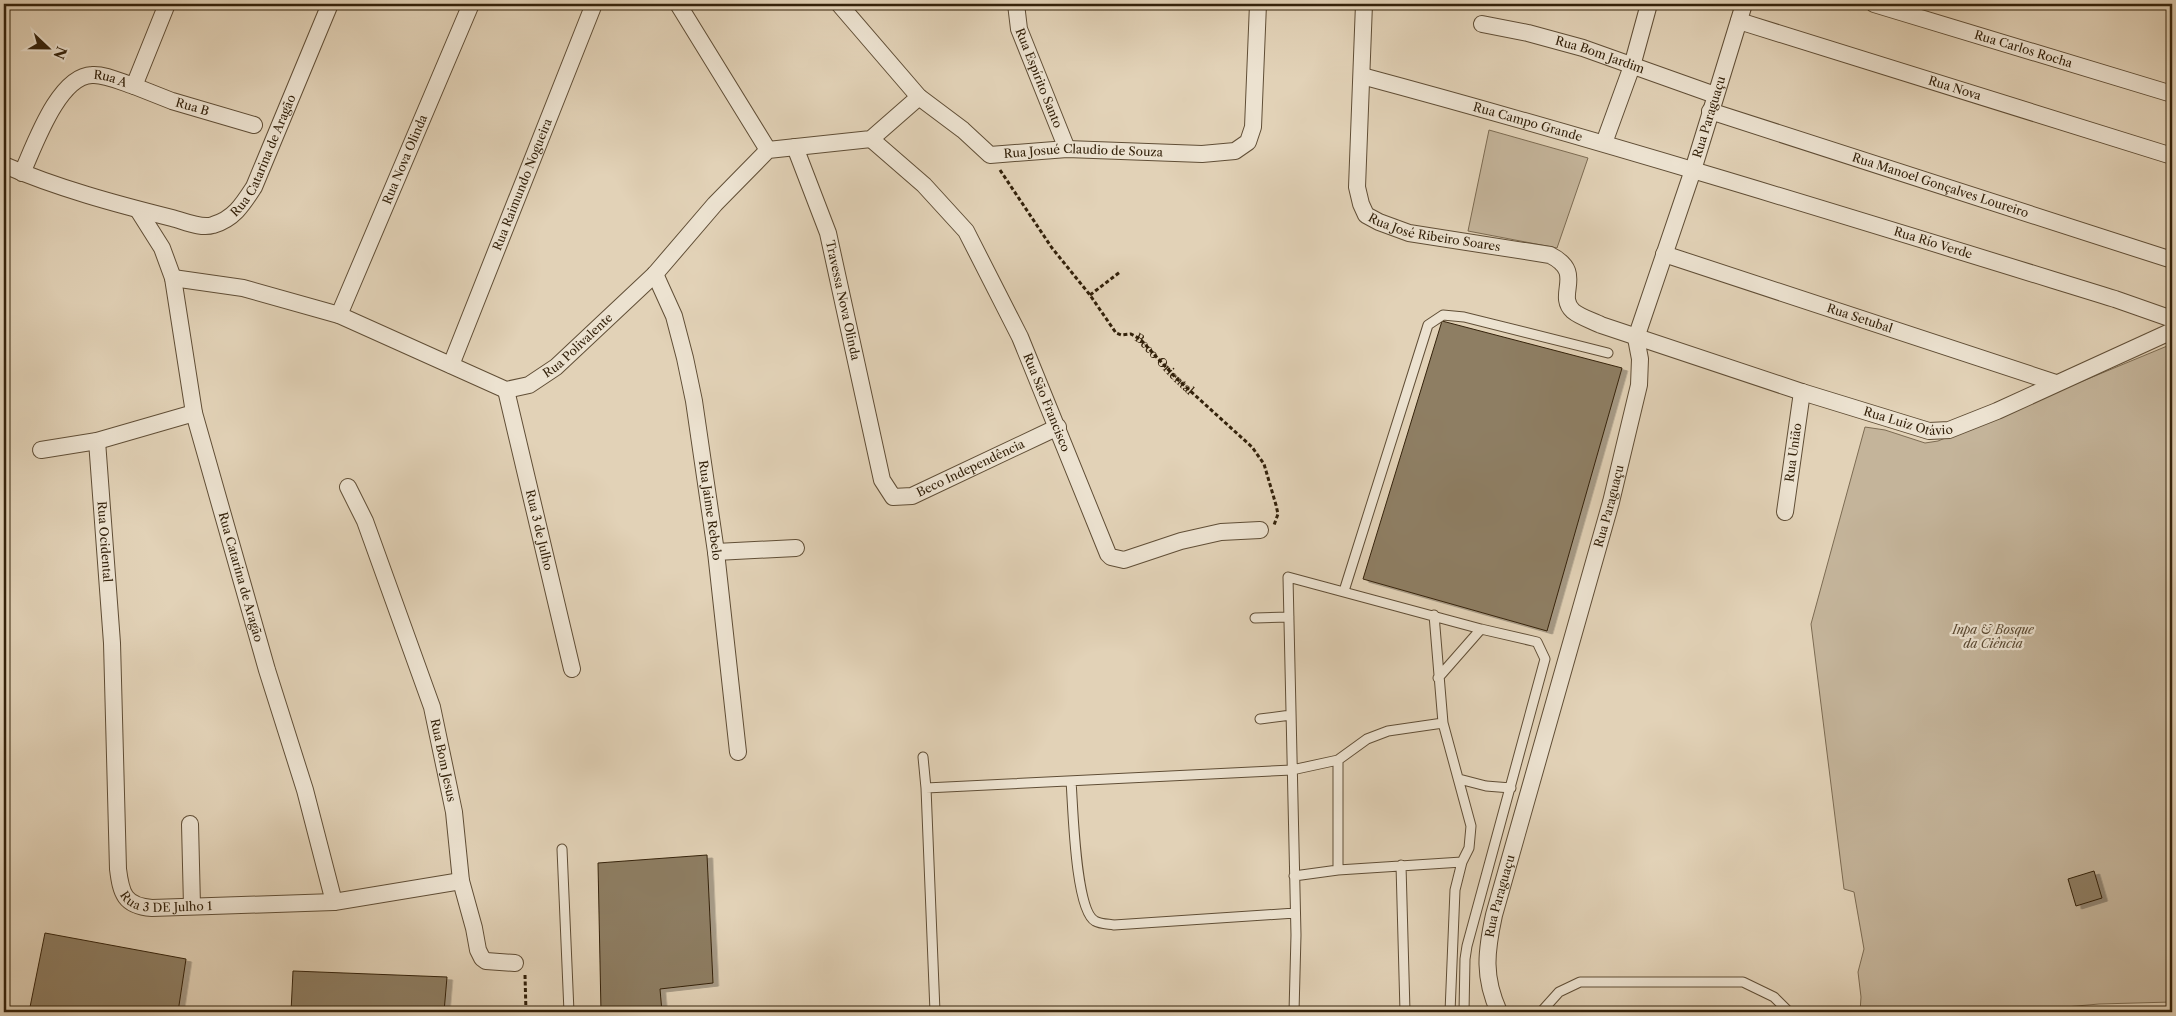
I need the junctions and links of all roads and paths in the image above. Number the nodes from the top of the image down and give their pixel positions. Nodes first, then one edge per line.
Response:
1 (167, 4) edge
2 (330, 4) edge
3 (471, 4) edge
4 (594, 4) edge
5 (678, 4) edge
6 (839, 4) edge
7 (1016, 4) edge
8 (1258, 4) edge
9 (1364, 4) edge
10 (1649, 4) edge
11 (1744, 4) edge
12 (1874, 4) edge
13 (1739, 21) junction
14 (1482, 24) dead end
15 (1632, 66) junction
16 (1362, 76) junction
17 (134, 86) junction
18 (2172, 94) edge
19 (1715, 95) junction
20 (919, 97) junction
21 (1710, 111) junction
22 (254, 125) dead end
23 (871, 139) junction
24 (1604, 144) junction
25 (795, 147) junction
26 (768, 150) junction
27 (1066, 150) junction
28 (990, 155) junction
29 (2172, 156) edge
30 (4, 166) edge
31 (1693, 170) junction
32 (22, 173) junction
33 (138, 210) junction
34 (1664, 254) junction
35 (2172, 260) edge
36 (1120, 272) dead end
37 (655, 274) junction
38 (173, 278) junction
39 (1090, 295) junction
40 (339, 315) junction
41 (2172, 320) edge
42 (2172, 331) edge
43 (1636, 338) junction
44 (1608, 353) dead end
45 (451, 365) junction
46 (2056, 383) junction
47 (506, 390) junction
48 (1802, 392) junction
49 (194, 413) junction
50 (1058, 427) junction
51 (97, 441) junction
52 (41, 450) dead end
53 (877, 457) joint
54 (348, 487) dead end
55 (1785, 512) dead end
56 (1260, 530) joint
57 (796, 548) dead end
58 (716, 552) junction
59 (1344, 592) junction
60 (1434, 615) junction
61 (1289, 617) junction
62 (1254, 618) dead end
63 (1481, 629) junction
64 (112, 642) joint
65 (572, 669) dead end
66 (1438, 678) junction
67 (1291, 715) junction
68 (1260, 719) dead end
69 (1442, 723) junction
70 (738, 752) dead end
71 (923, 757) dead end
72 (1338, 760) junction
73 (1292, 770) junction
74 (1460, 779) junction
75 (1071, 781) junction
76 (926, 788) junction
77 (1511, 788) junction
78 (190, 824) dead end
79 (562, 849) dead end
80 (1462, 862) junction
81 (1401, 865) junction
82 (1338, 870) junction
83 (1294, 876) junction
84 (461, 881) junction
85 (334, 902) junction
86 (192, 906) junction
87 (1295, 913) junction
88 (516, 963) joint
89 (526, 1012) edge
90 (568, 1012) edge
91 (935, 1012) edge
92 (1294, 1012) edge
93 (1406, 1012) edge
94 (1450, 1012) edge
95 (1464, 1012) edge
96 (1499, 1012) edge
97 (1541, 1012) edge
98 (1789, 1012) edge

1 - 17 street, Rua A
2 - 33 street, Rua Catarina de Aragão
3 - 40 street, Rua Nova Olinda
4 - 45 street, Rua Raimundo Nogueira
5 - 26 street
6 - 20 street, Rua Josué Claudio de Souza
7 - 27 street, Rua Espírito Santo
8 - 27 street, Rua Josué Claudio de Souza
9 - 16 street, Rua José Ribeiro Soares
10 - 15 street
11 - 13 street, Rua Paraguaçu
12 - 18 street, Rua Carlos Rocha
13 - 19 street, Rua Paraguaçu
13 - 29 street, Rua Nova
14 - 15 street, Rua Bom Jardim
15 - 19 street, Rua Bom Jardim
15 - 24 street
16 - 24 street, Rua Campo Grande
16 - 43 street, Rua José Ribeiro Soares
17 - 22 street, Rua B
17 - 32 street, Rua A
19 - 21 street, Rua Paraguaçu
20 - 23 street
20 - 28 street, Rua Josué Claudio de Souza
21 - 31 street, Rua Paraguaçu
21 - 35 street, Rua Manoel Gonçalves Loureiro
23 - 25 street
23 - 50 street, Rua São Francisco
24 - 31 street, Rua Campo Grande
25 - 26 street
25 - 53 street, Travessa Nova Olinda
26 - 37 street, Rua Polivalente
27 - 28 street, Rua Josué Claudio de Souza
28 - 39 path, Beco Oriental
30 - 32 street, Rua Catarina de Aragão
31 - 34 street, Rua Paraguaçu
31 - 41 street, Rua Río Verde
32 - 33 street, Rua Catarina de Aragão
33 - 38 street, Rua Catarina de Aragão
34 - 43 street, Rua Paraguaçu
34 - 46 street, Rua Setubal
36 - 39 path
37 - 47 street, Rua Polivalente
37 - 58 street, Rua Jaime Rebelo
38 - 40 street
38 - 49 street, Rua Catarina de Aragão
39 - 56 path, Beco Oriental
40 - 45 street
42 - 46 street, Rua Luiz Otávio
43 - 48 street, Rua Luiz Otávio
43 - 96 street, Rua Paraguaçu
44 - 59 lane
45 - 47 street
46 - 48 street, Rua Luiz Otávio
47 - 65 street, Rua 3 de Julho
48 - 55 street, Rua União
49 - 51 street
49 - 85 street, Rua Catarina de Aragão
50 - 53 street, Beco Independência
50 - 56 street, Rua São Francisco
51 - 52 street
51 - 64 street, Rua Ocidental
54 - 84 street, Rua Bom Jesus
57 - 58 street
58 - 70 street, Rua Jaime Rebelo
59 - 60 lane
59 - 61 lane
60 - 63 lane
60 - 66 lane
61 - 62 lane
61 - 67 lane
63 - 66 lane
63 - 77 lane
64 - 86 street, Rua 3 DE Julho 1
66 - 69 lane
67 - 68 lane
67 - 73 lane
69 - 72 lane
69 - 74 lane
71 - 76 lane
72 - 73 lane
72 - 82 lane
73 - 75 lane
73 - 83 lane
74 - 77 lane
74 - 80 lane
75 - 76 lane
75 - 87 lane
76 - 91 lane
77 - 95 lane
78 - 86 street
79 - 90 lane
80 - 81 lane
80 - 94 lane
81 - 82 lane
81 - 93 lane
82 - 83 lane
83 - 87 lane
84 - 85 street, Rua 3 DE Julho 1
84 - 88 street, Rua Bom Jesus
85 - 86 street, Rua 3 DE Julho 1
87 - 92 lane
88 - 89 path
97 - 98 lane

